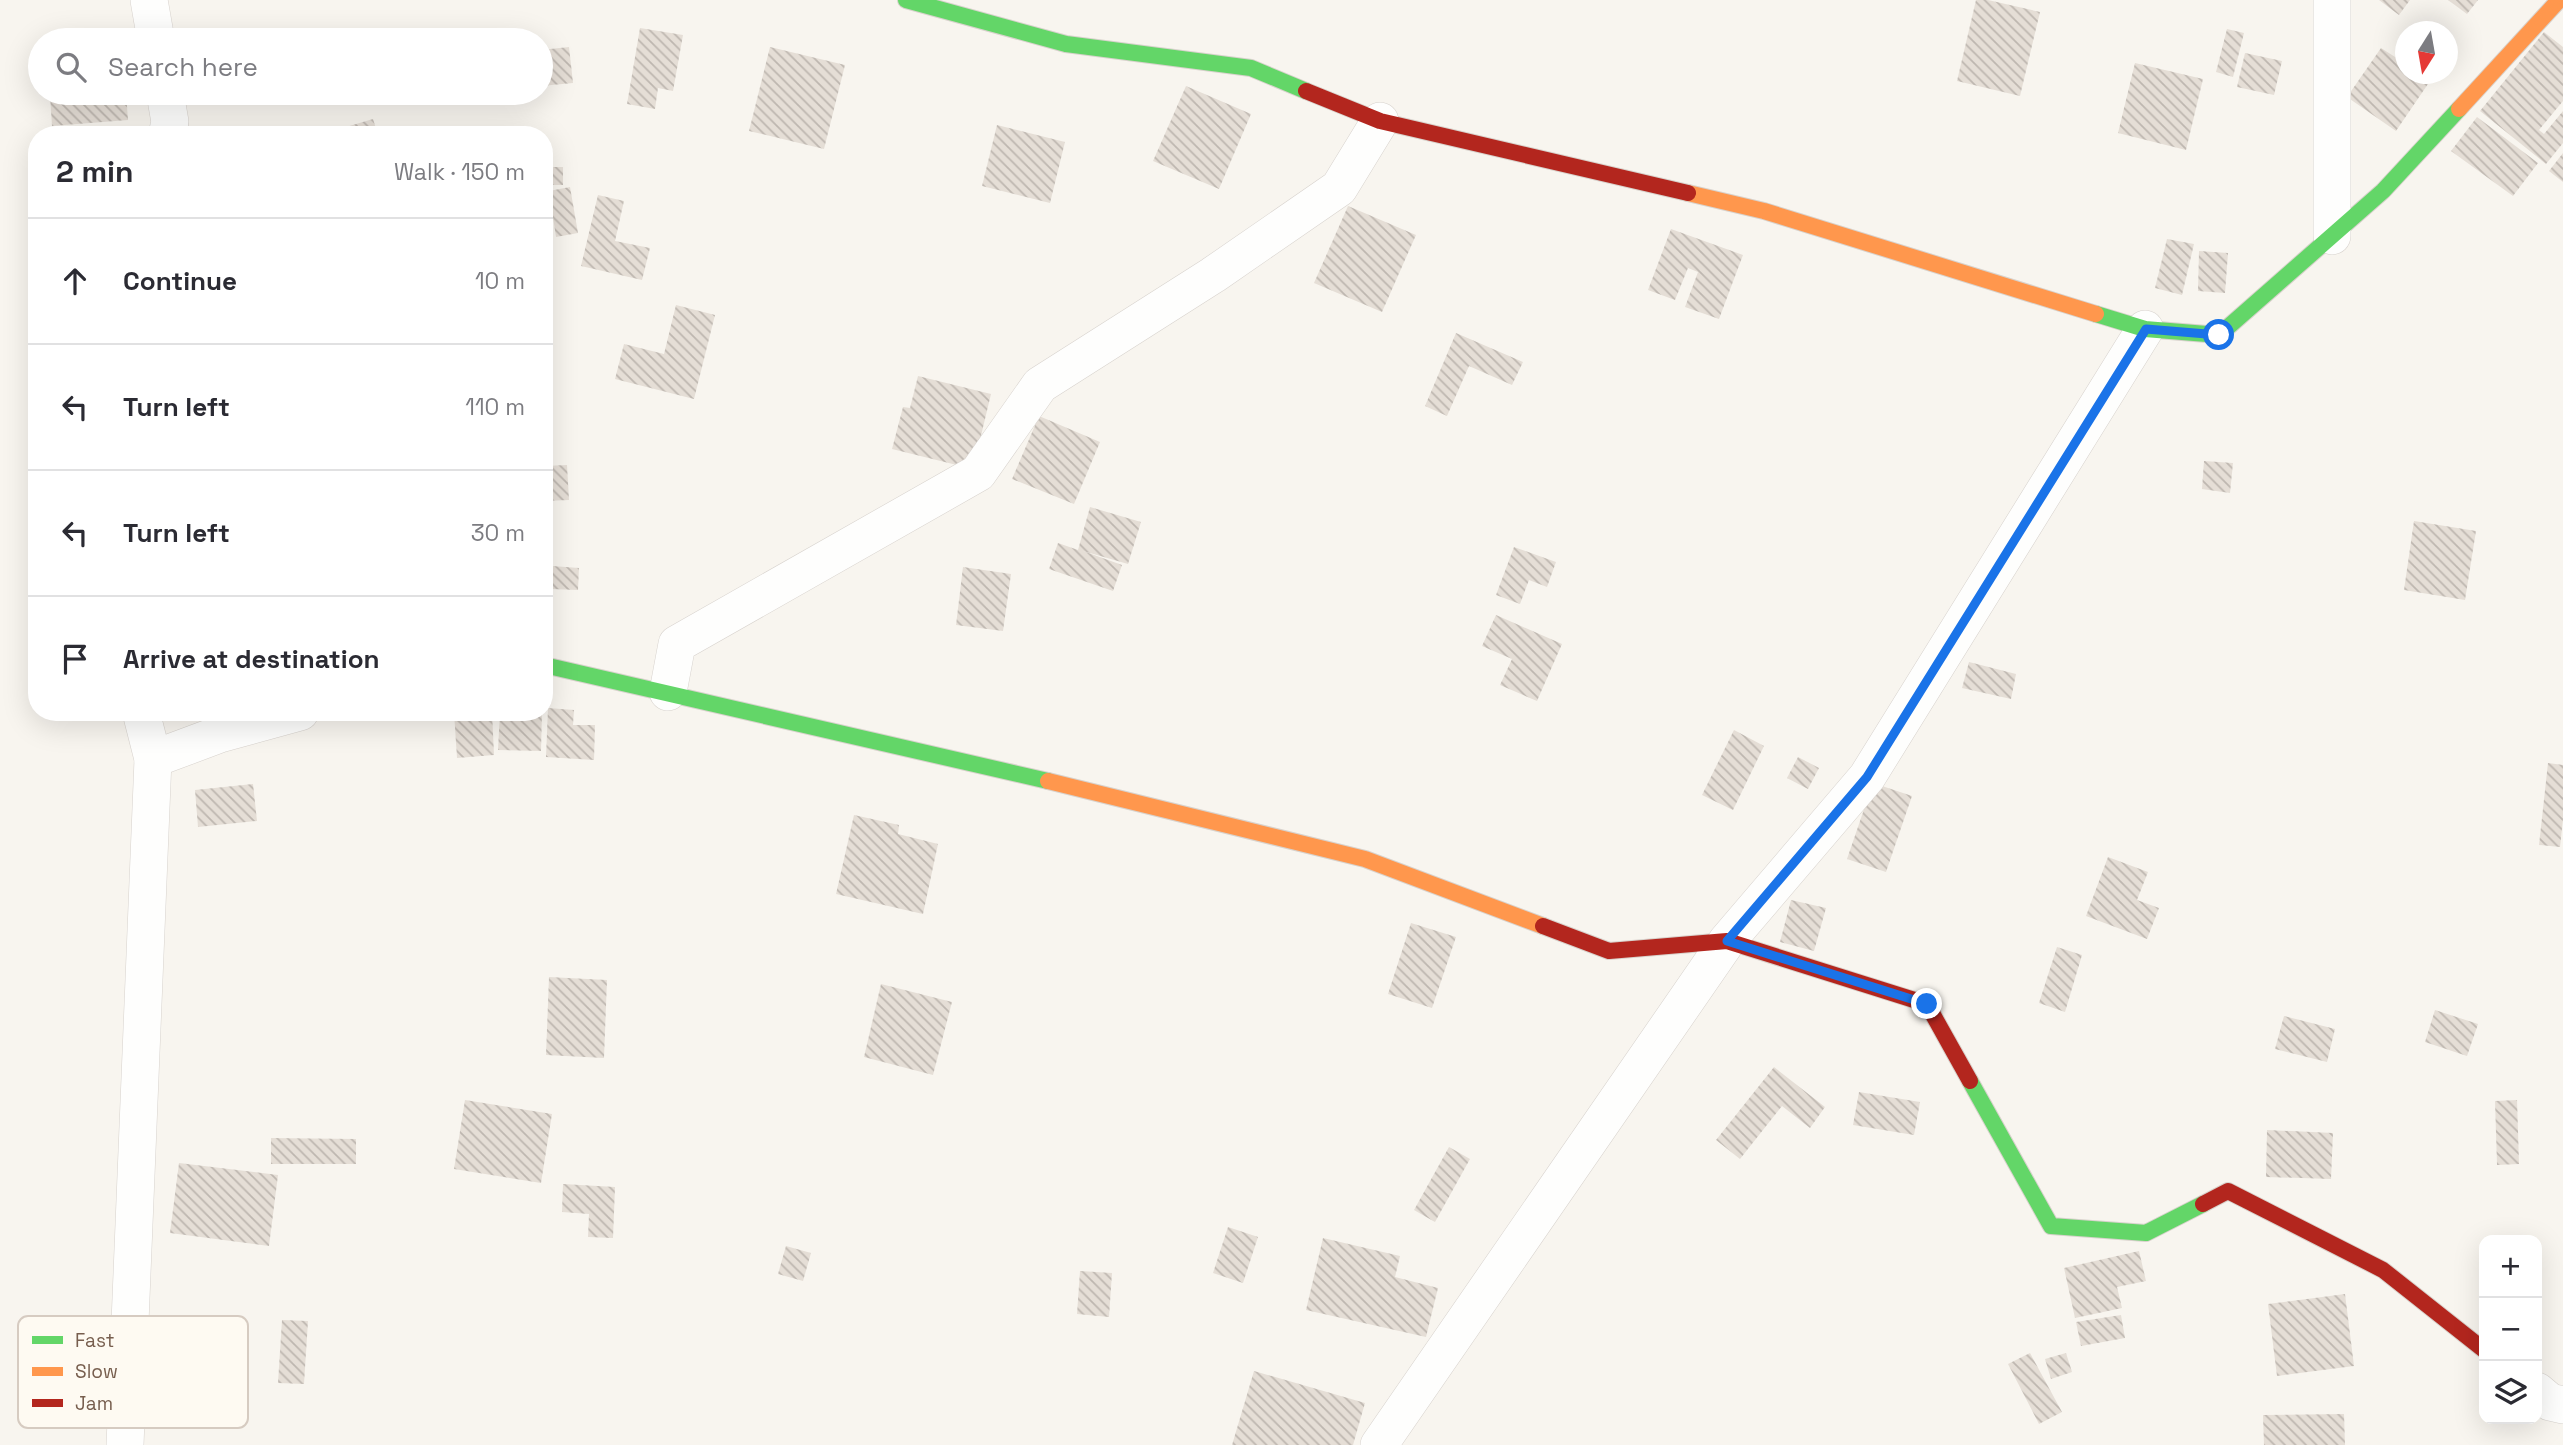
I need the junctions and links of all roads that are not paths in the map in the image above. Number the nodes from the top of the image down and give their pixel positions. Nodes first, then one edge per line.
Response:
1 (149, 0) edge
2 (906, 0) edge
3 (2332, 0) edge
4 (2558, 0) edge
5 (154, 28) edge
6 (167, 105) edge
7 (1380, 121) junction
8 (169, 126) edge
9 (2332, 236) junction
10 (2146, 329) junction
11 (553, 667) edge
12 (668, 692) junction
13 (143, 721) edge
14 (267, 721) edge
15 (153, 759) junction
16 (1727, 941) junction
17 (130, 1316) edge
18 (2479, 1346) edge
19 (2542, 1395) edge
20 (2563, 1405) edge
21 (1379, 1445) edge

1 - 5 street
2 - 7 street
3 - 9 street
4 - 9 street
6 - 8 street
7 - 10 street
7 - 12 street
9 - 10 street
10 - 16 street
11 - 12 street
12 - 16 street
13 - 15 street
14 - 15 street
15 - 17 street
16 - 18 street
16 - 21 street
19 - 20 street

